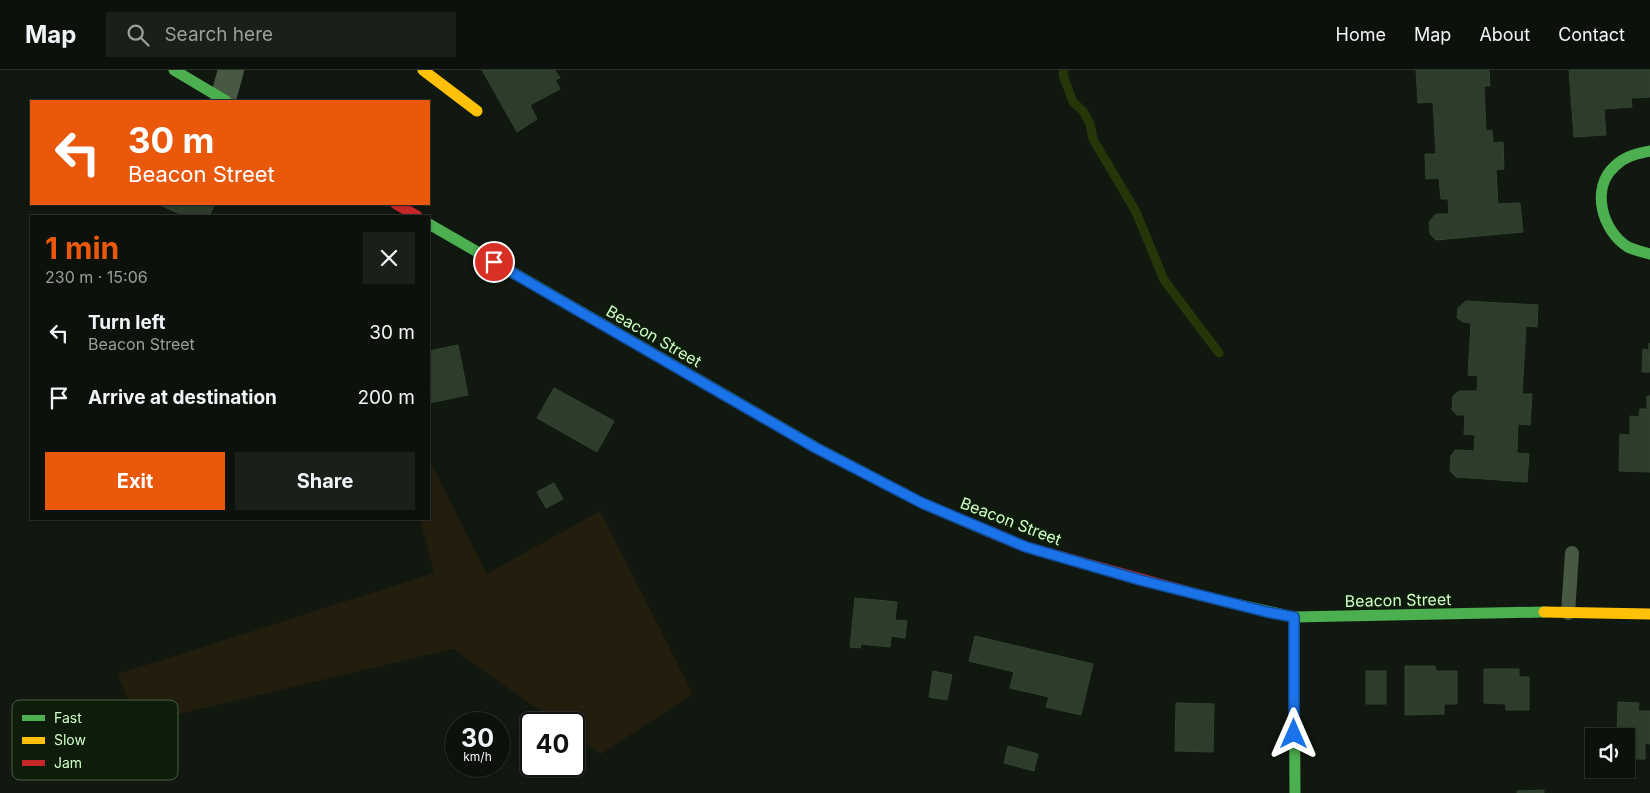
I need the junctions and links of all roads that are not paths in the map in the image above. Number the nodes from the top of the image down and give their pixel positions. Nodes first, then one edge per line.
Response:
1 (174, 70) edge
2 (231, 70) edge
3 (424, 70) edge
4 (224, 100) edge
5 (477, 112) dead end
6 (1650, 151) edge
7 (398, 205) edge
8 (415, 215) edge
9 (430, 225) edge
10 (1650, 254) edge
11 (1572, 553) dead end
12 (1568, 613) junction
13 (1650, 614) edge
14 (1294, 617) junction
15 (1295, 793) edge

1 - 4 main road
2 - 4 street
3 - 5 main road
6 - 10 main road
7 - 8 main road
9 - 14 main road, Beacon Street
11 - 12 lane
12 - 13 main road, Beacon Street
12 - 14 main road, Beacon Street
14 - 15 main road

